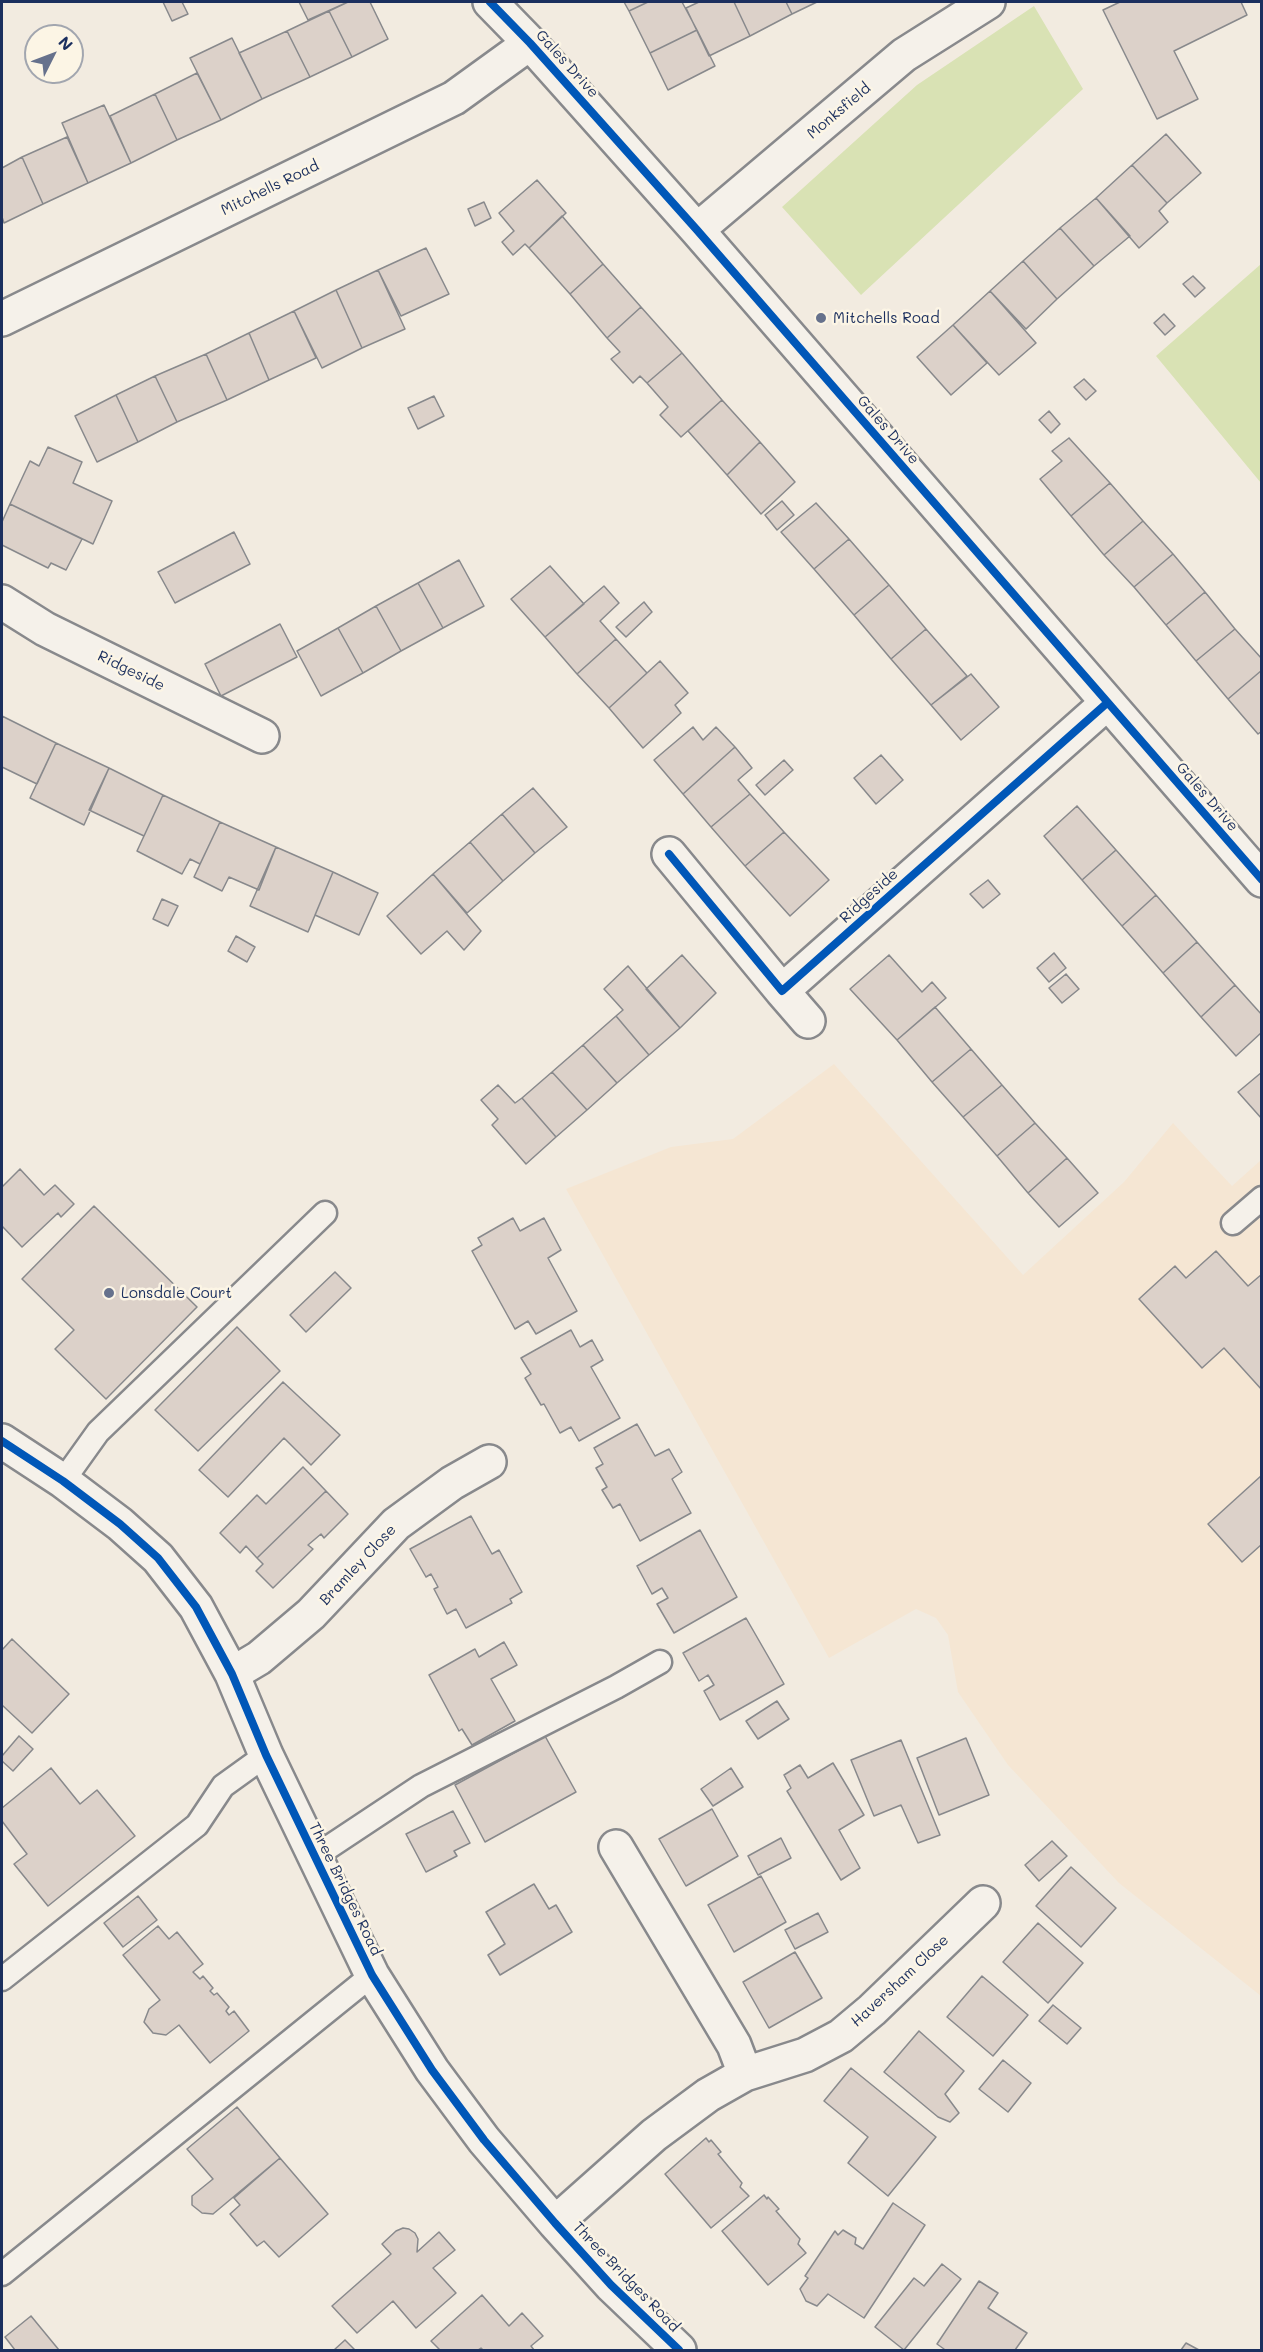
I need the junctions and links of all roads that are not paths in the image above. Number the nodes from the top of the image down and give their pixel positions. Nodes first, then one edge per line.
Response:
1 (490, 2) edge
2 (988, 2) edge
3 (530, 43) junction
4 (697, 230) junction
5 (2, 319) edge
6 (2, 602) edge
7 (1107, 704) junction
8 (262, 736) dead end
9 (669, 854) dead end
10 (1262, 880) edge
11 (782, 991) junction
12 (808, 1021) dead end
13 (1262, 1198) edge
14 (325, 1213) dead end
15 (1233, 1223) dead end
16 (2, 1441) edge
17 (489, 1462) dead end
18 (63, 1481) junction
19 (660, 1662) dead end
20 (232, 1674) junction
21 (266, 1755) junction
22 (616, 1847) dead end
23 (314, 1857) junction
24 (983, 1903) dead end
25 (372, 1975) junction
26 (2, 1979) edge
27 (745, 2074) junction
28 (555, 2223) junction
29 (2, 2274) edge
30 (680, 2350) edge

1 - 3 street, Gales Drive
2 - 4 street, Monksfield
3 - 4 street, Gales Drive
3 - 5 street, Mitchells Road
4 - 7 street, Gales Drive
6 - 8 street, Ridgeside
7 - 10 street, Gales Drive
7 - 11 street, Ridgeside
9 - 11 street
11 - 12 street
13 - 15 lane
14 - 18 lane
16 - 18 street, Three Bridges Road
17 - 20 street, Bramley Close
18 - 20 street, Three Bridges Road
19 - 23 lane
20 - 21 street, Three Bridges Road
21 - 23 street, Three Bridges Road
21 - 26 lane
22 - 27 street
23 - 25 street, Three Bridges Road
24 - 27 street, Haversham Close
25 - 28 street, Three Bridges Road
25 - 29 lane
27 - 28 street, Haversham Close
28 - 30 street, Three Bridges Road

